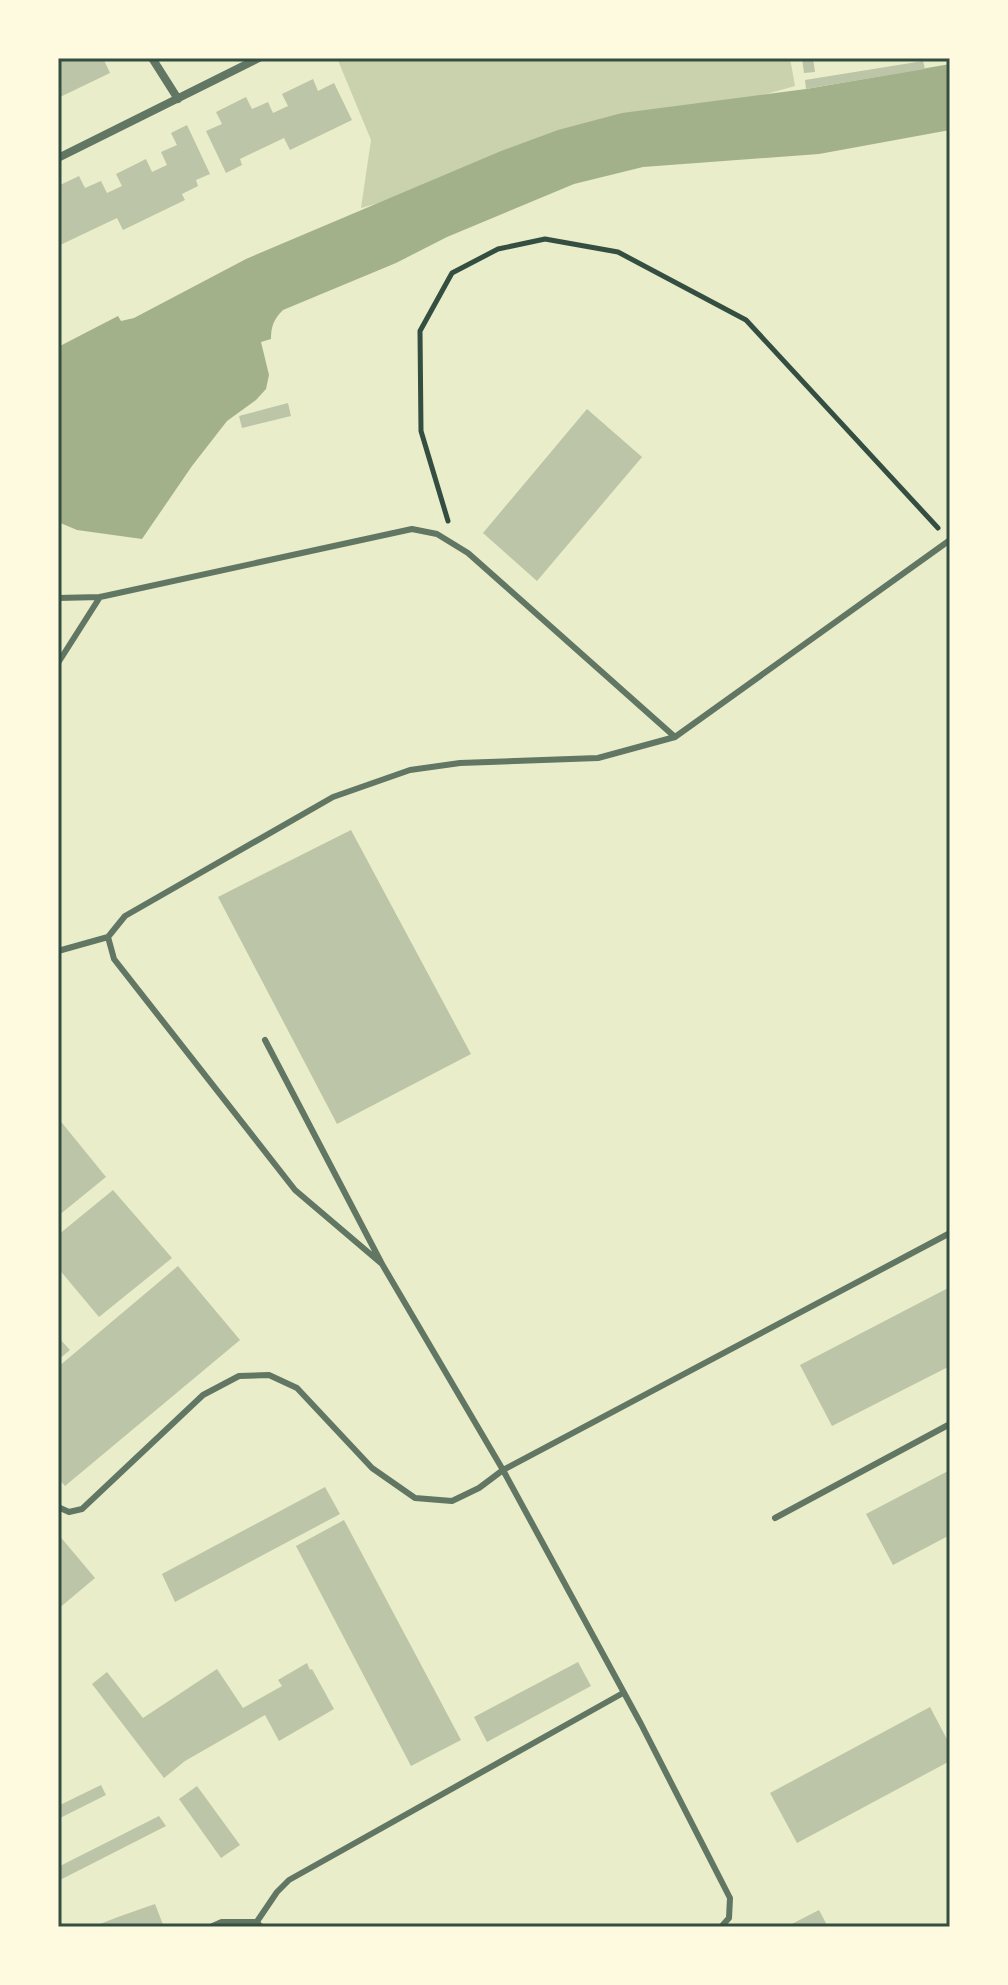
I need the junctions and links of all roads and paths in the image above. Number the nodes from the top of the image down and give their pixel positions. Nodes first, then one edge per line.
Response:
1 (152, 58) edge
2 (259, 58) edge
3 (178, 99) junction
4 (58, 158) edge
5 (950, 540) edge
6 (455, 545) junction
7 (100, 597) junction
8 (58, 598) edge
9 (58, 663) edge
10 (675, 737) junction
11 (108, 937) junction
12 (58, 951) edge
13 (265, 1040) dead end
14 (950, 1233) edge
15 (382, 1264) junction
16 (950, 1424) edge
17 (503, 1470) junction
18 (58, 1507) edge
19 (775, 1518) dead end
20 (623, 1693) junction
21 (258, 1925) edge
22 (213, 1927) edge
23 (721, 1927) edge

1 - 3 street
2 - 3 street
3 - 4 street
5 - 6 path
5 - 10 lane
6 - 7 lane
6 - 10 lane
7 - 8 lane
7 - 9 lane
10 - 11 lane
11 - 12 lane
11 - 15 lane
13 - 15 lane
14 - 17 lane
15 - 17 lane
16 - 19 lane
17 - 18 lane
17 - 20 lane
20 - 21 lane
20 - 23 lane
21 - 22 street

